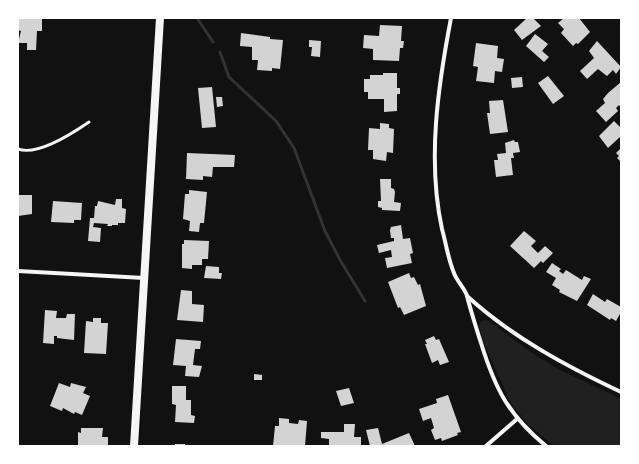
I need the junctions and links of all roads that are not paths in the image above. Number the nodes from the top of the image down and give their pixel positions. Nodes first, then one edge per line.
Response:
1 (160, 18) edge
2 (451, 18) edge
3 (89, 122) dead end
4 (18, 149) edge
5 (18, 271) edge
6 (144, 278) junction
7 (467, 296) junction
8 (621, 392) edge
9 (517, 419) junction
10 (134, 446) edge
11 (486, 446) edge
12 (546, 446) edge

1 - 6 main road
2 - 7 street
3 - 4 lane
5 - 6 street
6 - 10 main road
7 - 8 street
7 - 9 street
9 - 11 street
9 - 12 street

